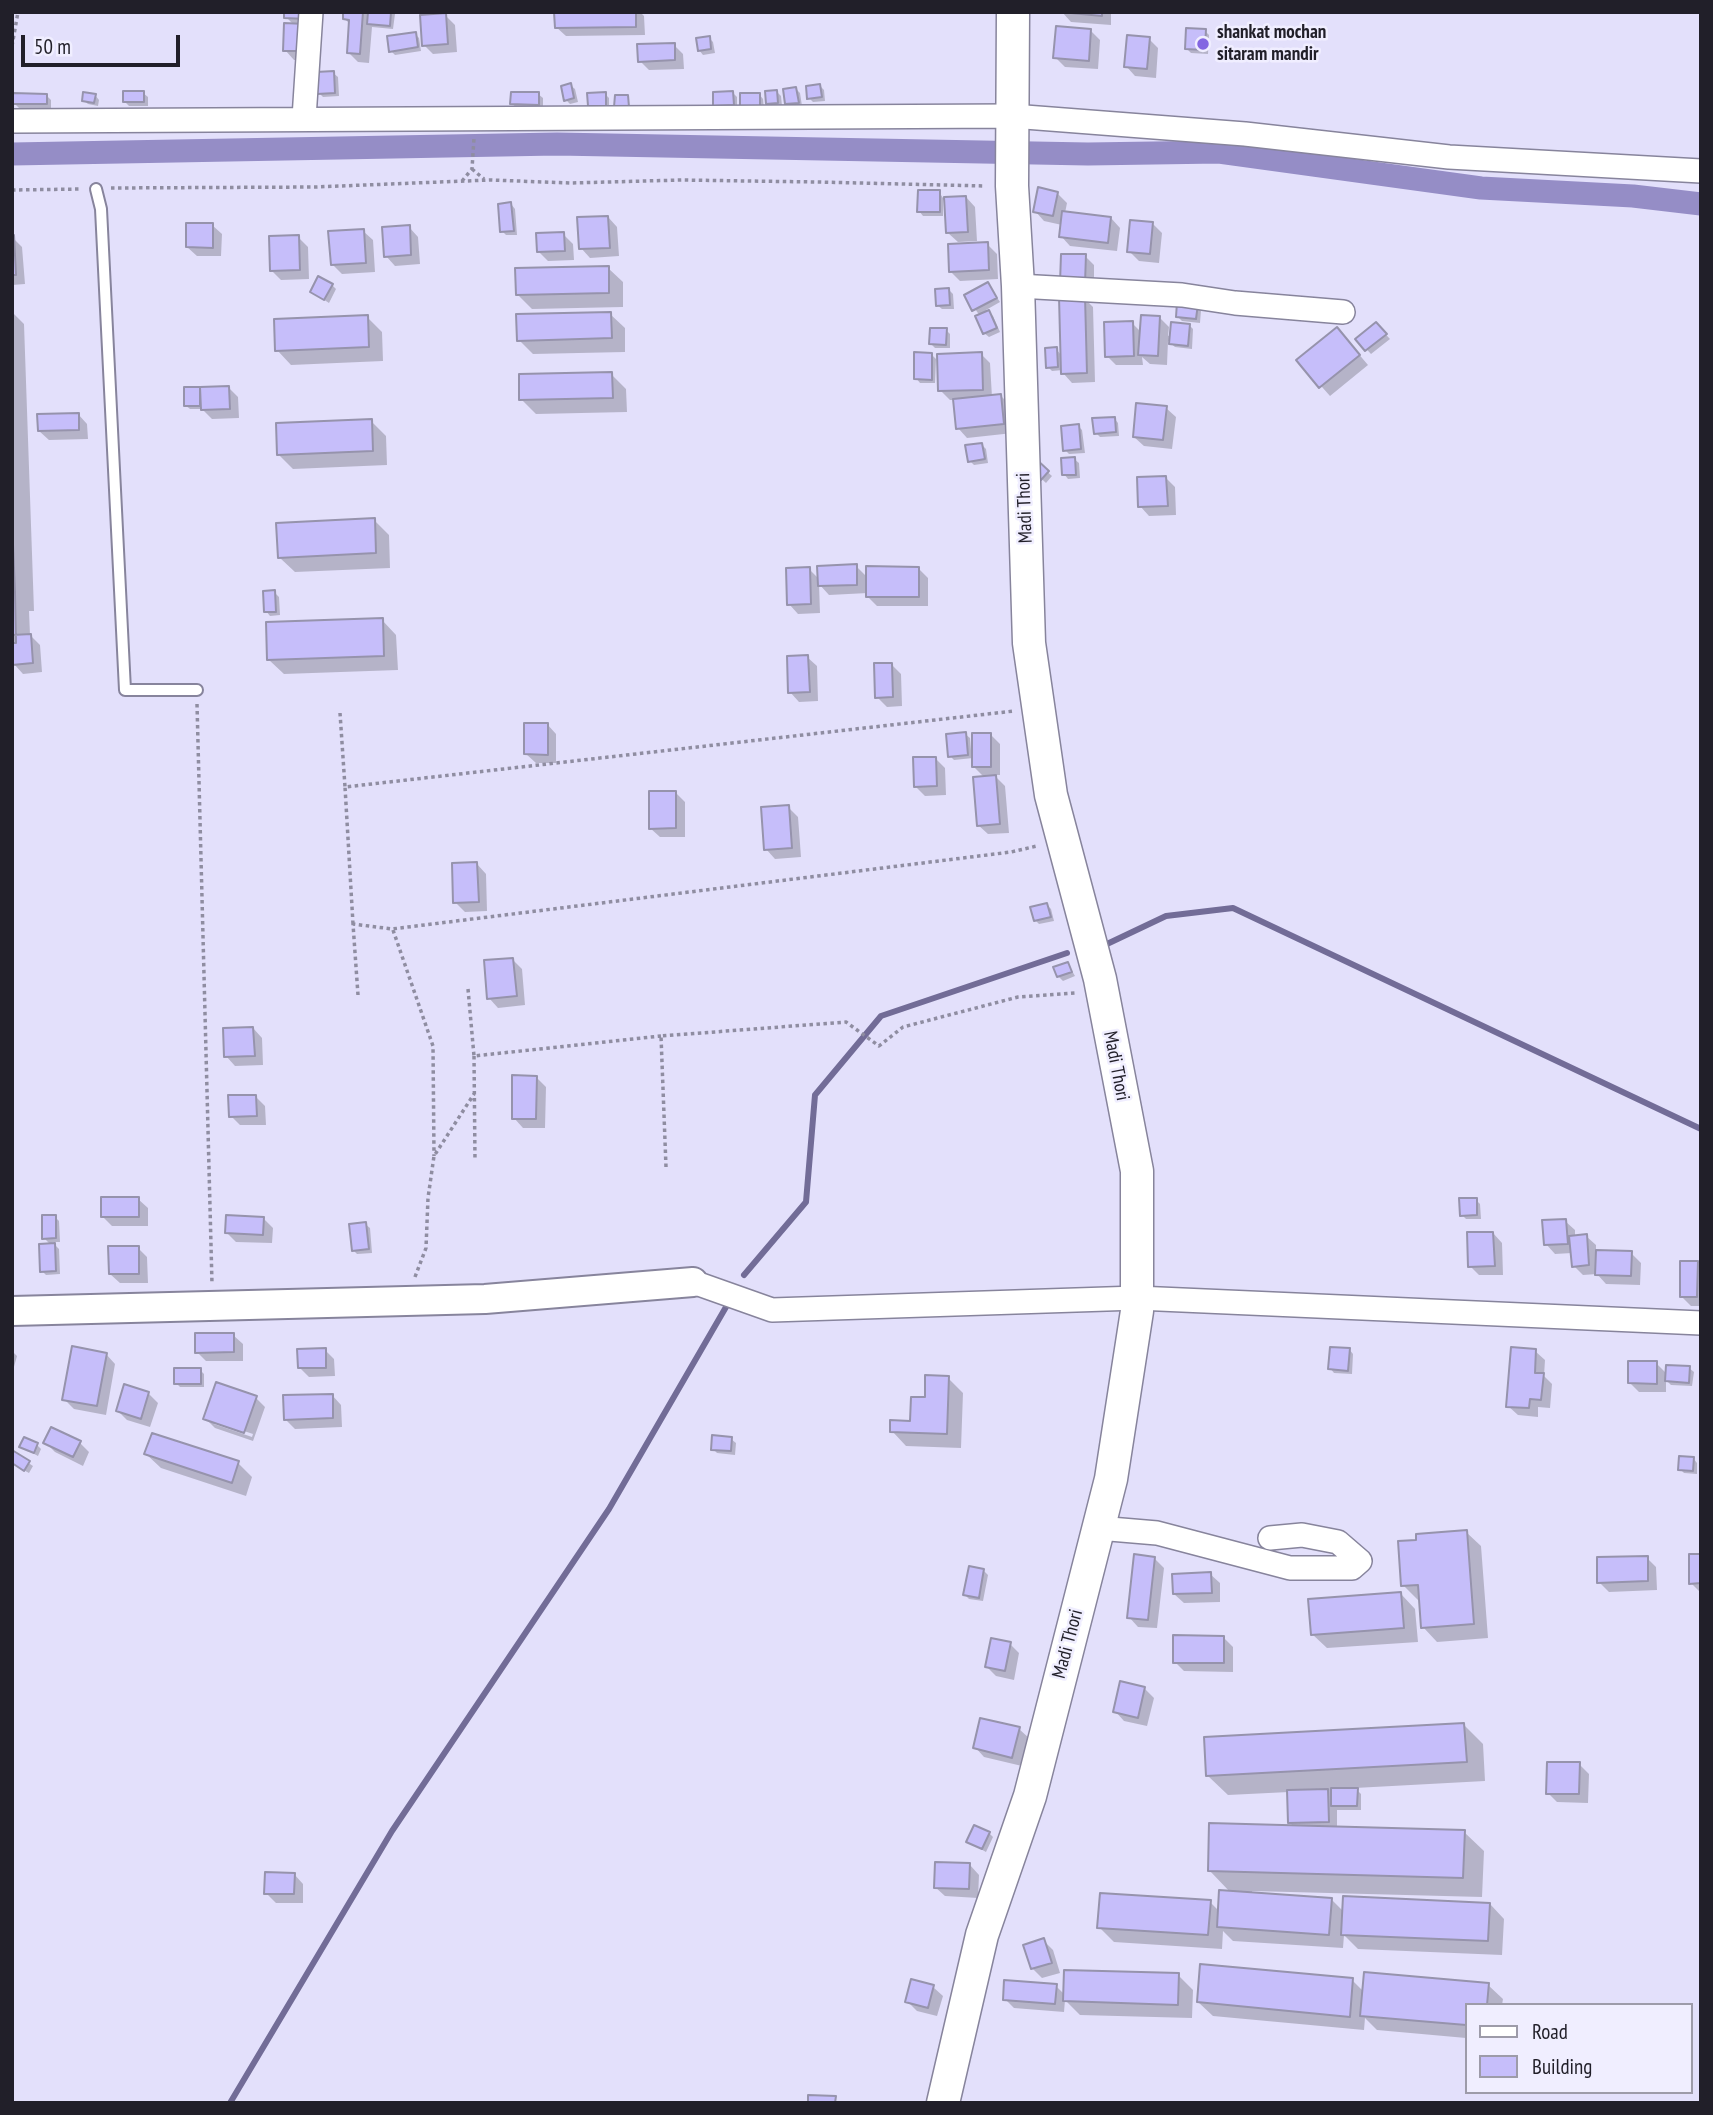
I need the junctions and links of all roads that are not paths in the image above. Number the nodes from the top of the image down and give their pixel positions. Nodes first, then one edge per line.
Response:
1 (311, 12) edge
2 (1013, 12) edge
3 (304, 118) junction
4 (12, 121) edge
5 (1012, 125) junction
6 (1701, 171) edge
7 (96, 189) road end
8 (1017, 286) junction
9 (1343, 312) dead end
10 (197, 690) road end
11 (693, 1282) joint
12 (1137, 1298) junction
13 (12, 1311) edge
14 (1701, 1323) edge
15 (1098, 1528) junction
16 (1269, 1538) dead end
17 (943, 2103) edge

1 - 3 street
2 - 5 main road, Madi Thori
3 - 4 street
3 - 5 street
5 - 6 street
5 - 8 main road, Madi Thori
7 - 10 lane
8 - 9 street
8 - 12 main road, Madi Thori
11 - 12 street
11 - 13 street
12 - 14 street
12 - 15 main road, Madi Thori
15 - 16 street
15 - 17 main road, Madi Thori

